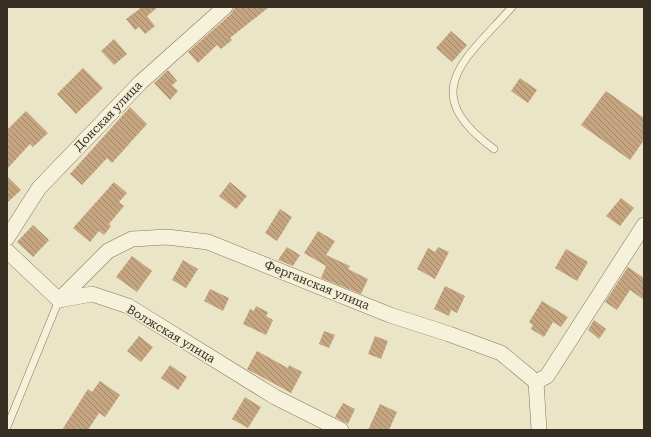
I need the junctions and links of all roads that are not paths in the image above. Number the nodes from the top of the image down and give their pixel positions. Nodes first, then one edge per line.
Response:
1 (225, 7) edge
2 (512, 7) edge
3 (494, 149) dead end
4 (644, 225) edge
5 (7, 238) edge
6 (7, 251) edge
7 (59, 300) junction
8 (536, 382) junction
9 (7, 426) edge
10 (341, 430) edge
11 (539, 430) edge

1 - 5 street, Донская улица
2 - 3 lane
4 - 8 street
6 - 7 street
7 - 8 street, Ферганская улица
7 - 9 lane
7 - 10 street, Волжская улица
8 - 11 street

